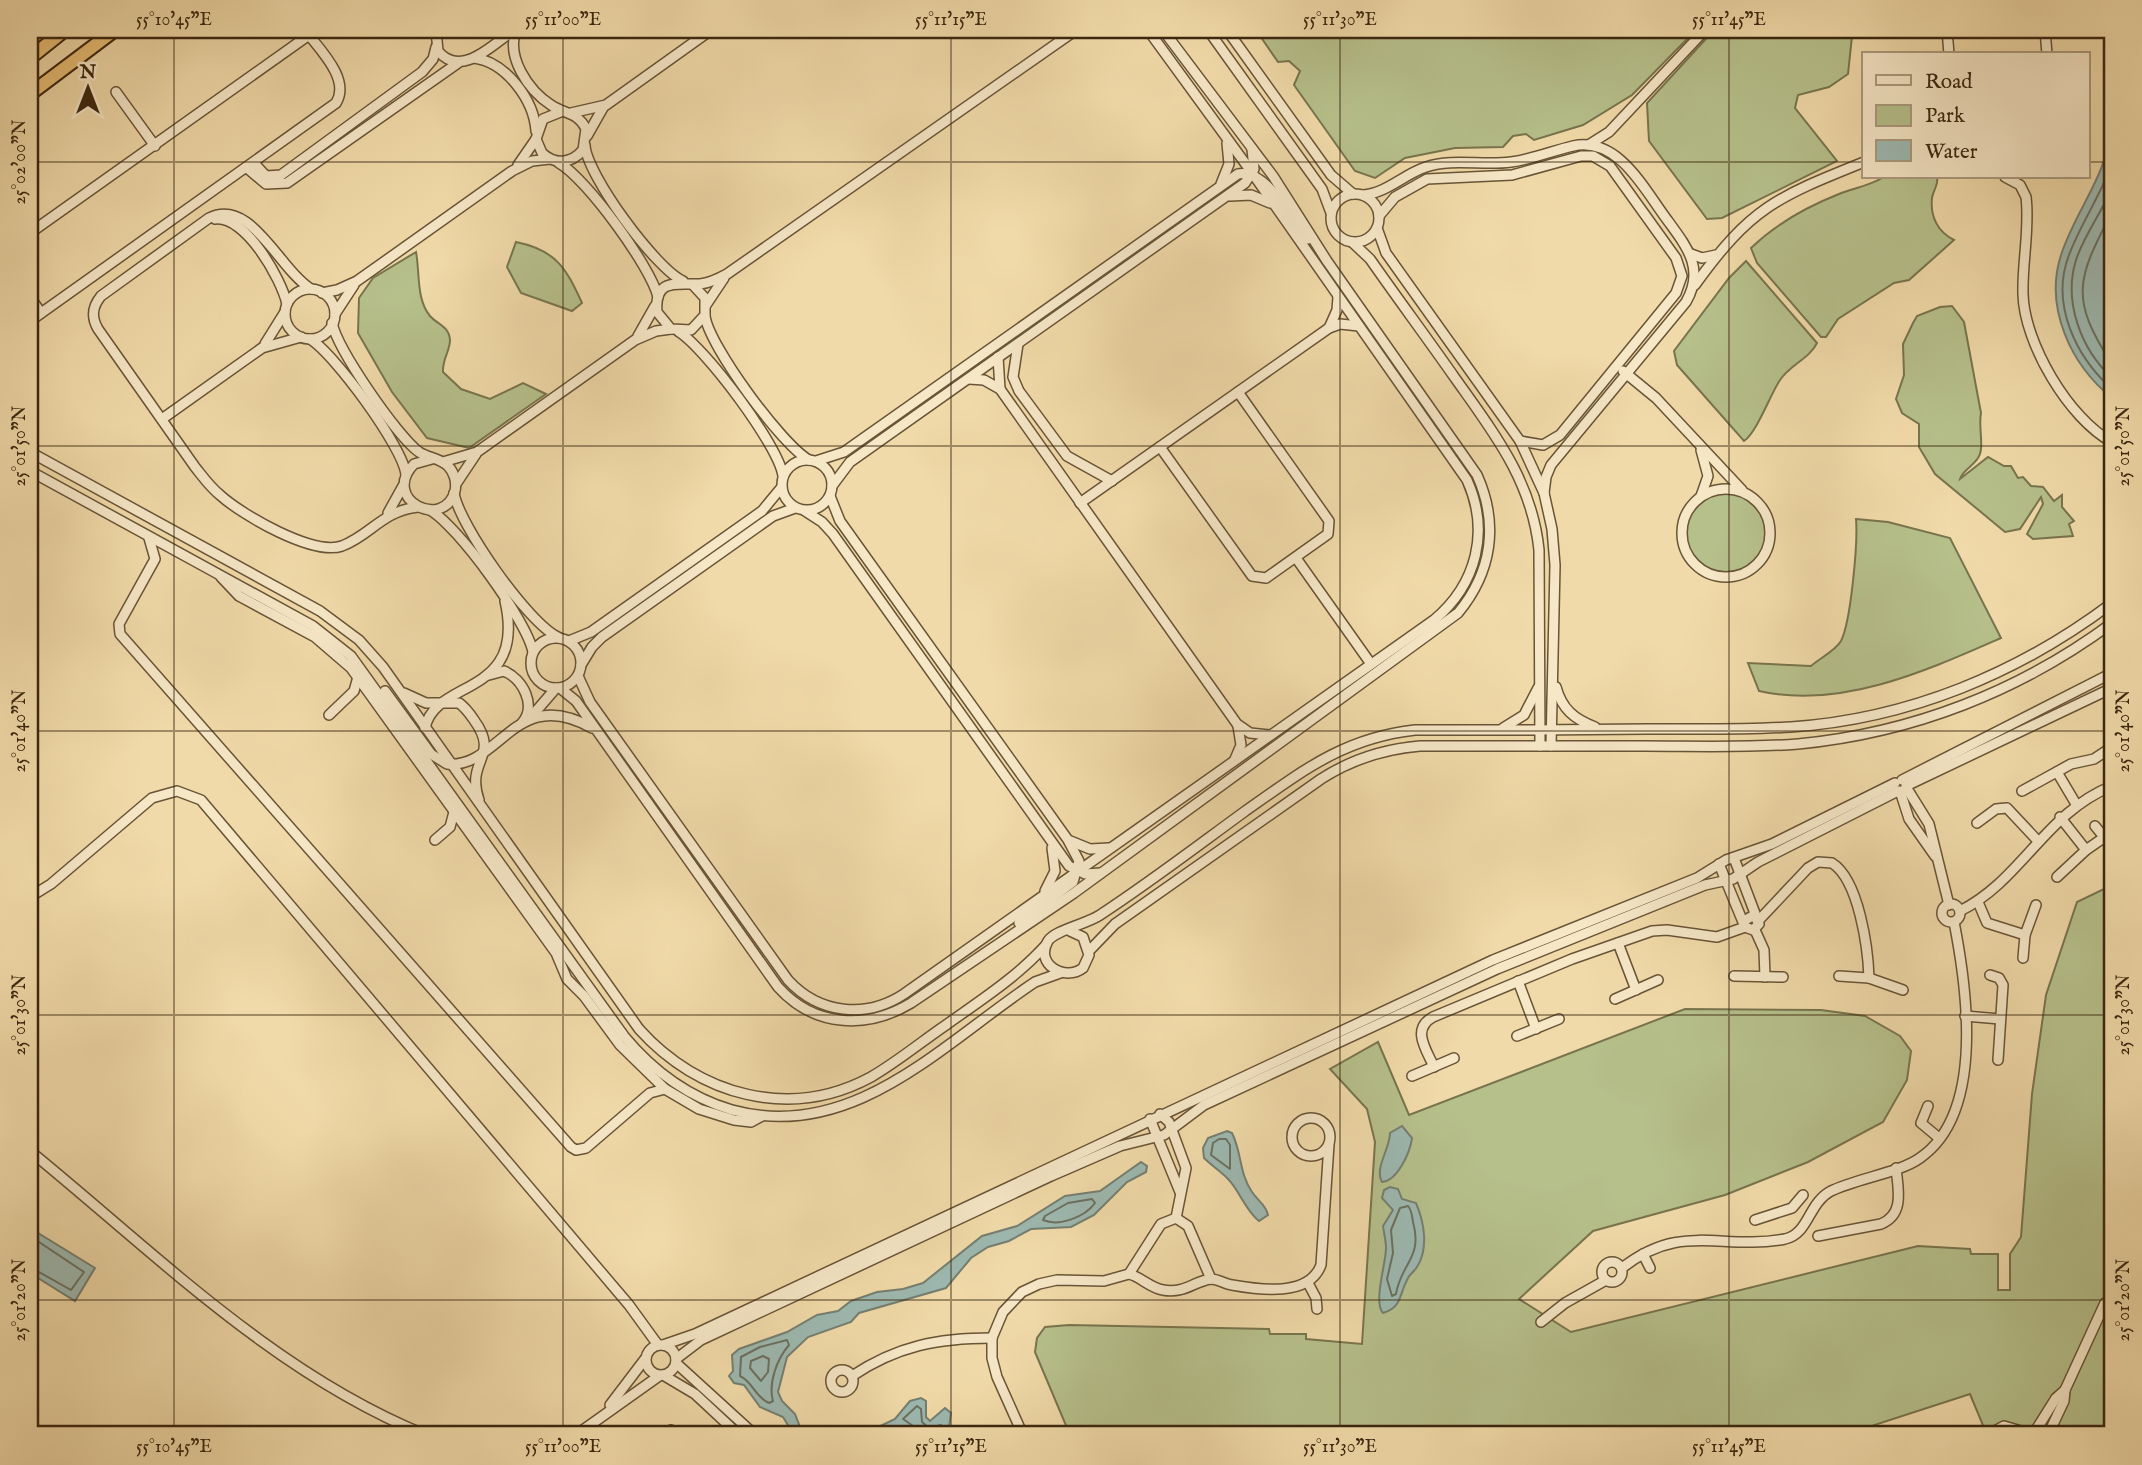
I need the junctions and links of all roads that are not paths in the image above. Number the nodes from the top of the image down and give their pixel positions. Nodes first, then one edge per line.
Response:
1 (65, 30) edge
2 (115, 30) edge
3 (425, 30) edge
4 (436, 30) edge
5 (515, 30) edge
6 (711, 30) edge
7 (1076, 30) edge
8 (1148, 30) edge
9 (1163, 30) edge
10 (1209, 30) edge
11 (1227, 30) edge
12 (1704, 30) edge
13 (1947, 30) edge
14 (2045, 30) edge
15 (307, 32) edge
16 (436, 46) junction
17 (1949, 52) edge
18 (2047, 52) edge
19 (30, 58) edge
20 (474, 58) junction
21 (458, 62) junction
22 (116, 92) dead end
23 (30, 94) edge
24 (606, 105) junction
25 (567, 112) junction
26 (1613, 127) junction
27 (536, 135) junction
28 (1226, 138) junction
29 (586, 143) junction
30 (1251, 144) junction
31 (1588, 145) junction
32 (155, 146) junction
33 (1605, 149) junction
34 (552, 160) junction
35 (1603, 160) junction
36 (1862, 163) edge
37 (251, 165) junction
38 (512, 171) junction
39 (1253, 174) junction
40 (2007, 178) edge
41 (1219, 187) junction
42 (1358, 194) junction
43 (1225, 198) junction
44 (1273, 205) junction
45 (1331, 213) junction
46 (1379, 216) junction
47 (204, 223) junction
48 (1377, 228) junction
49 (30, 233) edge
50 (154, 233) junction
51 (1352, 242) junction
52 (165, 250) junction
53 (1691, 254) junction
54 (1716, 255) junction
55 (1327, 261) junction
56 (727, 274) junction
57 (357, 281) junction
58 (688, 283) junction
59 (1693, 286) junction
60 (311, 289) junction
61 (322, 293) junction
62 (30, 297) edge
63 (1338, 297) junction
64 (657, 301) junction
65 (286, 307) junction
66 (706, 310) junction
67 (41, 313) junction
68 (333, 320) junction
69 (30, 321) edge
70 (1359, 326) junction
71 (1329, 328) junction
72 (674, 330) junction
73 (305, 338) junction
74 (635, 340) junction
75 (1018, 344) junction
76 (262, 348) junction
77 (998, 358) junction
78 (1616, 366) junction
79 (1626, 374) junction
80 (966, 380) junction
81 (1000, 389) junction
82 (1238, 392) junction
83 (162, 419) junction
84 (1520, 441) junction
85 (1697, 442) junction
86 (2112, 442) edge
87 (1160, 447) junction
88 (30, 452) edge
89 (477, 452) junction
90 (432, 459) junction
91 (812, 461) junction
92 (443, 462) junction
93 (30, 471) edge
94 (783, 476) junction
95 (405, 479) junction
96 (1112, 481) junction
97 (781, 488) junction
98 (455, 489) junction
99 (831, 491) junction
100 (1743, 492) junction
101 (1544, 493) junction
102 (1700, 496) junction
103 (1080, 503) junction
104 (418, 507) junction
105 (430, 510) junction
106 (800, 510) junction
107 (387, 515) junction
108 (148, 536) junction
109 (179, 553) junction
110 (1296, 558) junction
111 (155, 559) junction
112 (505, 601) junction
113 (2112, 603) edge
114 (2112, 623) edge
115 (558, 637) junction
116 (569, 641) junction
117 (533, 652) junction
118 (1371, 664) junction
119 (581, 665) junction
120 (2112, 673) edge
121 (363, 675) junction
122 (578, 676) junction
123 (1554, 676) junction
124 (483, 678) junction
125 (1540, 683) junction
126 (559, 688) junction
127 (2112, 688) edge
128 (354, 691) junction
129 (370, 692) junction
130 (401, 692) junction
131 (448, 701) junction
132 (329, 715) dead end
133 (521, 724) junction
134 (1237, 724) junction
135 (425, 728) junction
136 (1600, 729) junction
137 (1500, 730) junction
138 (1540, 730) junction
139 (1552, 730) junction
140 (597, 731) junction
141 (1270, 735) junction
142 (425, 745) junction
143 (1541, 746) junction
144 (1551, 746) junction
145 (2112, 747) edge
146 (485, 750) junction
147 (426, 759) junction
148 (1235, 760) junction
149 (452, 765) junction
150 (2057, 772) junction
151 (2112, 786) edge
152 (1901, 787) junction
153 (2022, 791) dead end
154 (2076, 804) junction
155 (482, 808) junction
156 (454, 812) junction
157 (1926, 817) junction
158 (2060, 817) junction
159 (1977, 823) dead end
160 (1913, 824) junction
161 (2095, 826) dead end
162 (450, 827) junction
163 (466, 828) junction
164 (2108, 834) edge
165 (435, 840) dead end
166 (1068, 840) junction
167 (2037, 840) junction
168 (1051, 843) junction
169 (1111, 847) junction
170 (2086, 850) junction
171 (1935, 856) junction
172 (1734, 858) junction
173 (1719, 864) junction
174 (1077, 871) junction
175 (1102, 873) junction
176 (1740, 875) junction
177 (2057, 877) dead end
178 (1726, 880) junction
179 (30, 897) edge
180 (1042, 897) junction
181 (1750, 901) junction
182 (1978, 902) junction
183 (525, 905) junction
184 (1949, 905) junction
185 (2036, 905) dead end
186 (1738, 907) junction
187 (1960, 911) junction
188 (1758, 918) junction
189 (1954, 922) junction
190 (1745, 924) junction
191 (1755, 930) junction
192 (1070, 931) junction
193 (2025, 935) junction
194 (1618, 943) junction
195 (1046, 945) junction
196 (991, 947) junction
197 (1089, 951) junction
198 (2023, 958) dead end
199 (1060, 973) junction
200 (1990, 975) dead end
201 (1734, 976) dead end
202 (1839, 976) dead end
203 (1765, 977) junction
204 (1783, 977) dead end
205 (1869, 978) junction
206 (1518, 981) junction
207 (1658, 981) dead end
208 (1636, 990) junction
209 (1903, 990) dead end
210 (1615, 999) dead end
211 (1965, 1016) junction
212 (1559, 1019) dead end
213 (2000, 1019) junction
214 (1536, 1028) junction
215 (1517, 1037) dead end
216 (1454, 1058) dead end
217 (1998, 1060) dead end
218 (1434, 1067) junction
219 (1412, 1076) dead end
220 (650, 1077) junction
221 (664, 1089) junction
222 (650, 1093) junction
223 (693, 1095) junction
224 (1928, 1105) dead end
225 (699, 1109) junction
226 (1160, 1114) junction
227 (762, 1116) junction
228 (1150, 1119) junction
229 (1170, 1130) junction
230 (1157, 1137) junction
231 (1939, 1138) junction
232 (1329, 1144) junction
233 (30, 1151) edge
234 (1311, 1156) junction
235 (1182, 1157) junction
236 (1170, 1163) junction
237 (1896, 1168) junction
238 (1326, 1177) junction
239 (1180, 1194) junction
240 (1803, 1195) dead end
241 (1796, 1206) junction
242 (1810, 1212) junction
243 (1176, 1218) junction
244 (1755, 1220) dead end
245 (1818, 1236) dead end
246 (1643, 1254) junction
247 (1622, 1268) junction
248 (1650, 1268) dead end
249 (1129, 1275) junction
250 (1211, 1279) junction
251 (1606, 1280) junction
252 (1308, 1283) junction
253 (2105, 1303) dead end
254 (1317, 1310) dead end
255 (1541, 1322) dead end
256 (992, 1338) junction
257 (660, 1345) junction
258 (688, 1348) junction
259 (645, 1359) junction
260 (676, 1361) junction
261 (661, 1376) junction
262 (689, 1376) junction
263 (852, 1376) dead end
264 (2065, 1390) junction
265 (596, 1420) junction
266 (2010, 1431) edge
267 (2000, 1432) edge
268 (2030, 1433) edge
269 (426, 1435) edge
270 (576, 1435) edge
271 (739, 1435) edge
272 (755, 1435) edge
273 (1023, 1435) edge
274 (1987, 1435) edge
275 (2047, 1435) edge

1 - 19 highway
2 - 23 highway
3 - 16 street
4 - 16 street
5 - 20 street
5 - 25 street
6 - 24 street
7 - 56 street
8 - 28 street
9 - 30 street
10 - 45 street
11 - 42 street
12 - 26 street
13 - 17 street
14 - 18 street
15 - 32 street
15 - 37 street
16 - 21 street
16 - 37 street
20 - 21 street
20 - 27 street
21 - 37 street
22 - 32 street
24 - 25 street
24 - 29 street
25 - 27 street
25 - 29 street
26 - 31 street
26 - 33 street
27 - 34 street
27 - 38 street
28 - 39 street
28 - 41 street
29 - 34 street
29 - 58 street
30 - 39 street
30 - 55 street
31 - 33 street
31 - 42 street
32 - 49 street
33 - 35 street
33 - 53 street
34 - 38 street
34 - 64 street
35 - 46 street
35 - 78 street
36 - 54 street
37 - 50 street
38 - 57 street
39 - 41 street
39 - 43 street
39 - 44 street
39 - 55 street
40 - 86 street
41 - 91 street
42 - 45 street
42 - 46 street
43 - 44 street
43 - 75 street
44 - 63 street
45 - 51 street
46 - 48 street
47 - 52 street
47 - 60 street
47 - 65 street
48 - 51 street
48 - 84 street
50 - 52 street
50 - 67 street
51 - 125 street
52 - 83 street
53 - 54 street
53 - 59 street
54 - 59 street
55 - 175 street
56 - 58 street
56 - 66 street
57 - 61 street
57 - 68 street
58 - 64 street
58 - 66 street
59 - 79 street
60 - 61 street
60 - 65 street
61 - 68 street
62 - 67 street
63 - 70 street
63 - 71 street
64 - 72 street
64 - 74 street
65 - 73 street
65 - 76 street
66 - 72 street
66 - 91 street
67 - 69 street
68 - 73 street
68 - 90 street
70 - 71 street
70 - 118 street
71 - 82 street
72 - 74 street
72 - 94 street
73 - 76 street
73 - 95 street
74 - 89 street
75 - 77 street
75 - 96 street
76 - 83 street
77 - 80 street
77 - 81 street
78 - 79 street
78 - 84 street
79 - 85 street
79 - 101 street
80 - 81 street
80 - 99 street
81 - 103 street
82 - 87 street
82 - 110 street
83 - 107 street
84 - 101 street
85 - 100 street
85 - 102 street
87 - 96 street
87 - 110 street
88 - 130 street
89 - 92 street
89 - 98 street
90 - 92 street
90 - 95 street
91 - 94 street
91 - 99 street
92 - 98 street
93 - 108 street
94 - 97 street
95 - 104 street
95 - 107 street
96 - 103 street
97 - 106 street
97 - 116 street
98 - 105 street
98 - 115 street
99 - 106 street
99 - 166 street
100 - 102 street
100 - 102 street
101 - 123 street
103 - 134 street
104 - 105 street
104 - 107 street
105 - 112 street
106 - 119 street
106 - 168 street
108 - 109 street
108 - 111 street
109 - 111 street
109 - 121 street
110 - 118 street
111 - 222 street
112 - 117 street
112 - 124 street
113 - 136 street
114 - 144 street
115 - 116 street
115 - 117 street
116 - 119 street
117 - 126 street
118 - 141 street
119 - 122 street
120 - 152 street
121 - 128 street
121 - 129 street
121 - 142 street
121 - 147 street
122 - 126 street
122 - 180 street
123 - 136 street
123 - 139 street
124 - 131 street
124 - 133 street
125 - 137 street
125 - 138 street
126 - 133 street
126 - 140 street
127 - 152 street
128 - 129 street
128 - 132 street
129 - 156 street
130 - 131 street
130 - 135 street
131 - 135 street
131 - 146 street
133 - 140 street
133 - 146 street
134 - 141 street
134 - 148 street
135 - 142 street
135 - 149 street
136 - 139 street
137 - 138 street
137 - 192 street
138 - 139 street
138 - 143 street
139 - 144 street
140 - 196 street
141 - 148 street
142 - 147 street
142 - 149 street
143 - 144 street
143 - 197 street
145 - 150 street
146 - 149 street
146 - 155 street
147 - 183 street
148 - 169 street
149 - 155 street
150 - 153 street
150 - 154 street
151 - 154 street
152 - 157 street
152 - 160 street
152 - 172 street
152 - 176 street
154 - 158 street
155 - 195 street
156 - 162 street
156 - 163 street
157 - 160 street
157 - 171 street
158 - 167 street
158 - 170 street
159 - 167 street
160 - 171 street
161 - 164 street
162 - 163 street
162 - 165 street
163 - 183 street
164 - 170 street
166 - 169 street
166 - 174 street
167 - 182 street
168 - 174 street
168 - 180 street
169 - 174 street
170 - 177 street
171 - 184 street
172 - 173 street
172 - 176 street
173 - 178 street
173 - 226 street
174 - 175 street
174 - 180 street
174 - 196 street
175 - 196 street
176 - 178 street
176 - 181 street
178 - 186 street
178 - 229 street
179 - 257 street
181 - 186 street
181 - 188 street
182 - 187 street
182 - 193 street
183 - 220 street
183 - 223 street
184 - 187 street
184 - 189 street
185 - 193 street
186 - 190 street
187 - 189 street
188 - 190 street
188 - 191 street
188 - 205 street
189 - 211 street
190 - 191 street
190 - 194 street
191 - 203 street
192 - 195 street
192 - 197 street
193 - 198 street
194 - 206 street
194 - 208 street
195 - 199 street
197 - 199 street
199 - 227 street
200 - 213 street
201 - 203 street
202 - 205 street
203 - 204 street
205 - 209 street
206 - 214 street
206 - 218 street
207 - 208 street
208 - 210 street
211 - 213 street
211 - 231 street
212 - 214 street
213 - 217 street
214 - 215 street
216 - 218 street
218 - 219 street
220 - 221 street
220 - 222 street
221 - 222 street
221 - 225 street
223 - 225 street
223 - 227 street
224 - 231 street
225 - 227 street
226 - 228 street
226 - 229 street
228 - 230 street
228 - 257 street
229 - 230 street
229 - 235 street
230 - 236 street
230 - 258 street
231 - 237 street
232 - 234 street
232 - 234 street
232 - 238 street
233 - 269 street
234 - 238 street
235 - 236 street
235 - 239 street
236 - 239 street
237 - 242 street
237 - 245 street
238 - 252 street
239 - 243 street
240 - 241 street
241 - 242 street
241 - 244 street
242 - 246 street
243 - 249 street
243 - 250 street
246 - 247 street
246 - 248 street
247 - 251 street
247 - 251 street
249 - 250 street
249 - 256 street
250 - 252 street
251 - 255 street
252 - 254 street
253 - 264 street
256 - 263 street
256 - 273 street
257 - 259 street
257 - 260 street
258 - 260 street
258 - 262 street
259 - 261 street
259 - 265 street
260 - 261 street
260 - 262 street
261 - 265 street
261 - 271 street
262 - 272 street
264 - 268 street
264 - 275 street
265 - 270 street
266 - 267 street
266 - 268 street
267 - 274 street
268 - 275 street

